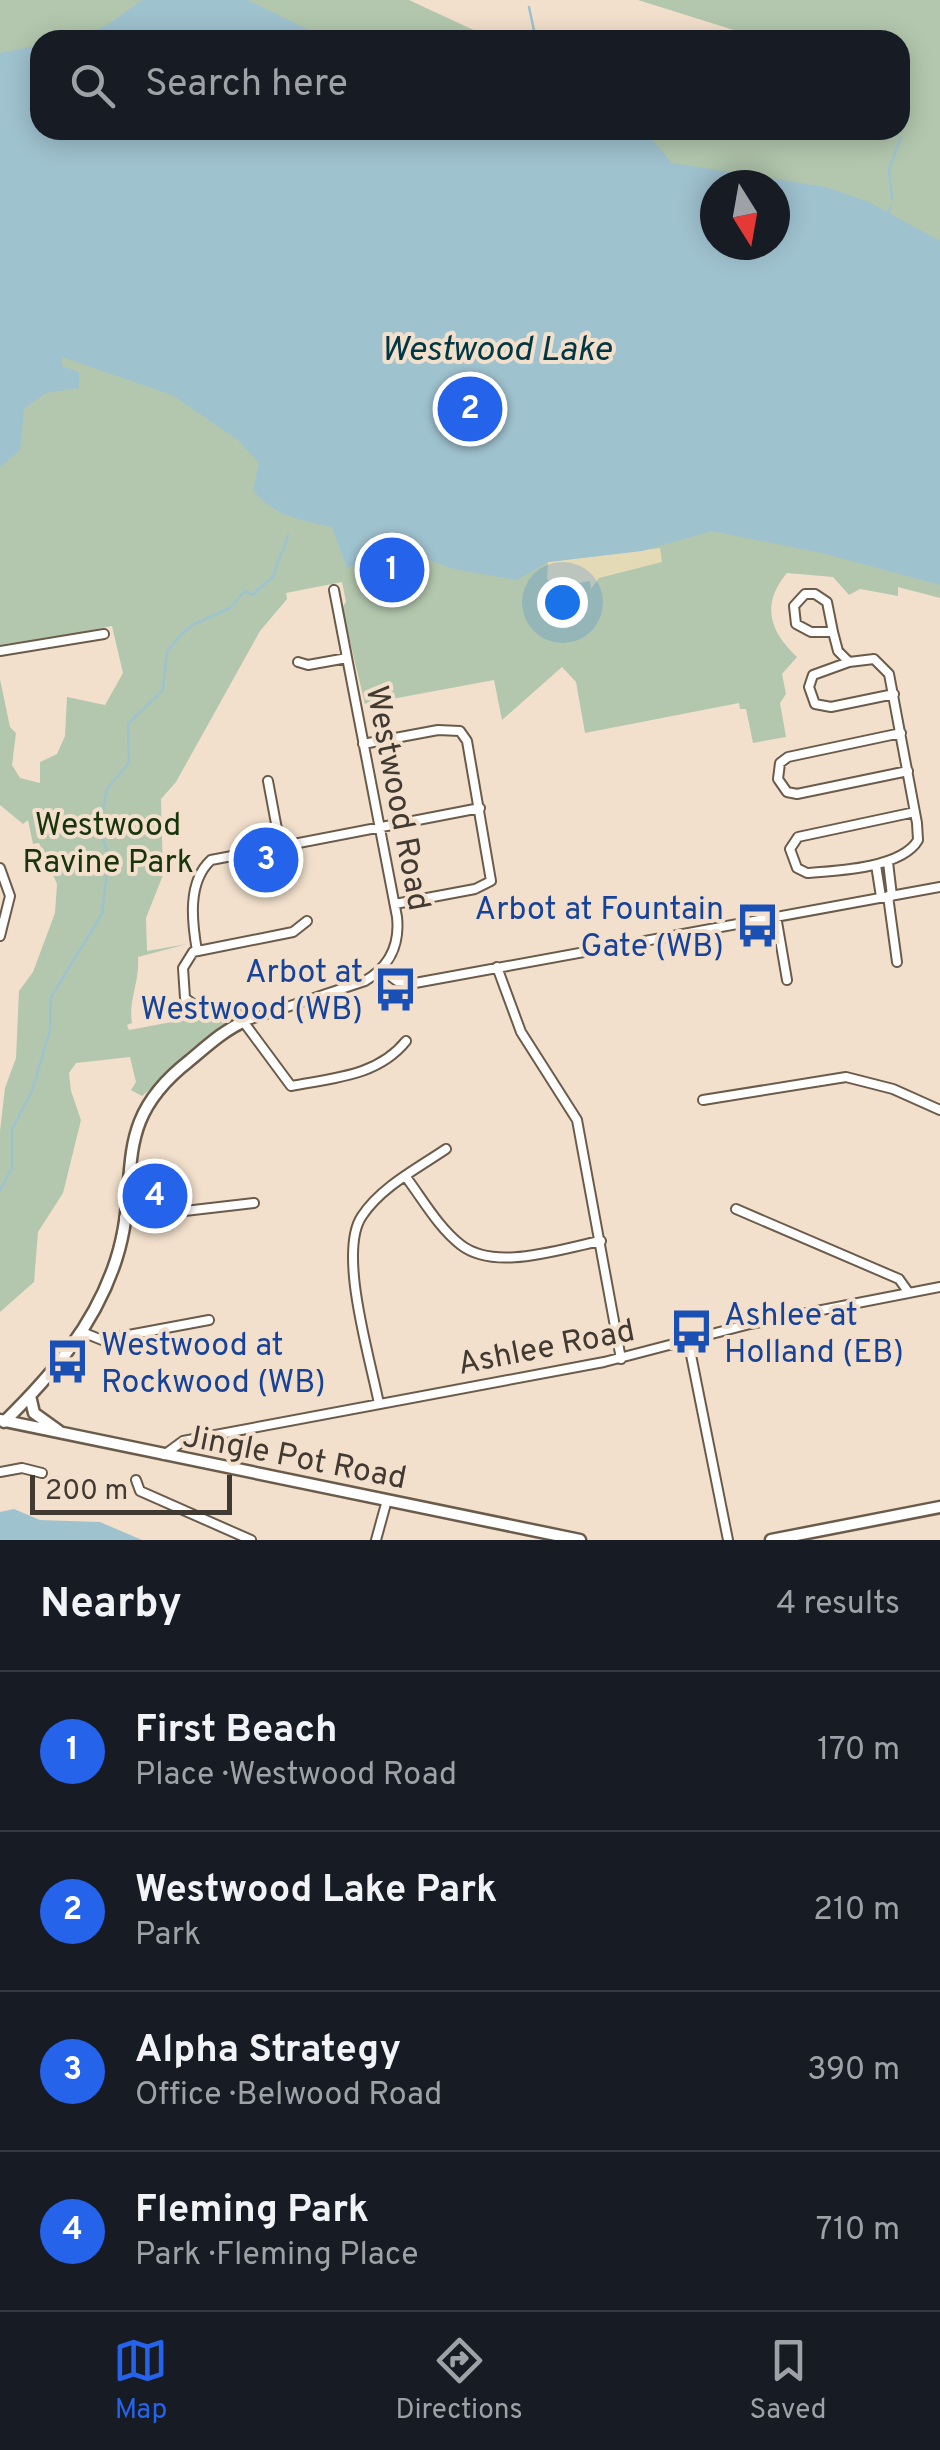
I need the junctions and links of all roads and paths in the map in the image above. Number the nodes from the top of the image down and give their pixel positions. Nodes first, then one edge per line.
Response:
1 (334, 590) dead end
2 (833, 632) junction
3 (104, 634) dead end
4 (0, 651) edge
5 (347, 658) junction
6 (298, 662) dead end
7 (849, 662) junction
8 (894, 694) junction
9 (901, 733) junction
10 (363, 744) junction
11 (908, 771) junction
12 (268, 781) dead end
13 (480, 808) junction
14 (916, 812) junction
15 (378, 827) junction
16 (280, 845) junction
17 (888, 862) junction
18 (876, 865) junction
19 (0, 868) edge
20 (940, 888) edge
21 (887, 896) junction
22 (395, 904) junction
23 (776, 916) junction
24 (306, 922) dead end
25 (0, 936) edge
26 (198, 950) junction
27 (897, 962) dead end
28 (498, 967) junction
29 (382, 970) junction
30 (787, 980) dead end
31 (245, 1020) junction
32 (406, 1041) dead end
33 (703, 1100) dead end
34 (940, 1110) edge
35 (446, 1149) dead end
36 (406, 1177) junction
37 (254, 1204) dead end
38 (736, 1209) dead end
39 (124, 1218) junction
40 (601, 1241) junction
41 (940, 1287) edge
42 (909, 1293) junction
43 (210, 1320) dead end
44 (82, 1332) junction
45 (688, 1340) junction
46 (620, 1358) junction
47 (30, 1396) junction
48 (379, 1404) junction
49 (2, 1423) edge
50 (63, 1433) junction
51 (188, 1440) junction
52 (164, 1455) junction
53 (187, 1459) junction
54 (0, 1472) edge
55 (42, 1473) dead end
56 (136, 1480) dead end
57 (387, 1500) junction
58 (940, 1506) edge
59 (251, 1540) edge
60 (376, 1540) edge
61 (580, 1540) edge
62 (728, 1540) edge
63 (771, 1540) edge

1 - 5 street, Westwood Road
2 - 2 street
2 - 7 street
3 - 4 street
5 - 6 street
5 - 10 street, Westwood Road
7 - 8 street
7 - 8 street
8 - 9 street
9 - 11 street
9 - 11 street
10 - 13 street
10 - 15 street, Westwood Road
11 - 14 street
12 - 16 street
13 - 15 street
13 - 22 street
14 - 17 street
14 - 18 street
15 - 16 street
15 - 22 street, Westwood Road
16 - 26 street
17 - 18 street
17 - 21 street
18 - 21 street
19 - 25 street
20 - 21 street
21 - 23 street
21 - 27 street
22 - 29 street, Westwood Road
23 - 28 street
23 - 30 street
24 - 26 street
26 - 31 street
28 - 29 street
28 - 40 street
29 - 31 street
31 - 32 street
31 - 39 street
33 - 34 street
35 - 36 street
36 - 40 street
36 - 48 street
37 - 39 street
38 - 42 street
39 - 44 street
40 - 46 street
41 - 42 street, Ashlee Road
42 - 45 street, Ashlee Road
43 - 44 street
44 - 47 street
45 - 46 street, Ashlee Road
45 - 62 street
46 - 48 street, Ashlee Road
47 - 49 street
47 - 50 street
48 - 51 street, Ashlee Road
49 - 50 street, Jingle Pot Road
50 - 52 street, Jingle Pot Road
51 - 52 street, Ashlee Road
51 - 53 street
52 - 53 street, Jingle Pot Road
53 - 57 street, Jingle Pot Road
54 - 55 street
56 - 59 street
57 - 60 street
57 - 61 street, Jingle Pot Road
58 - 63 street

